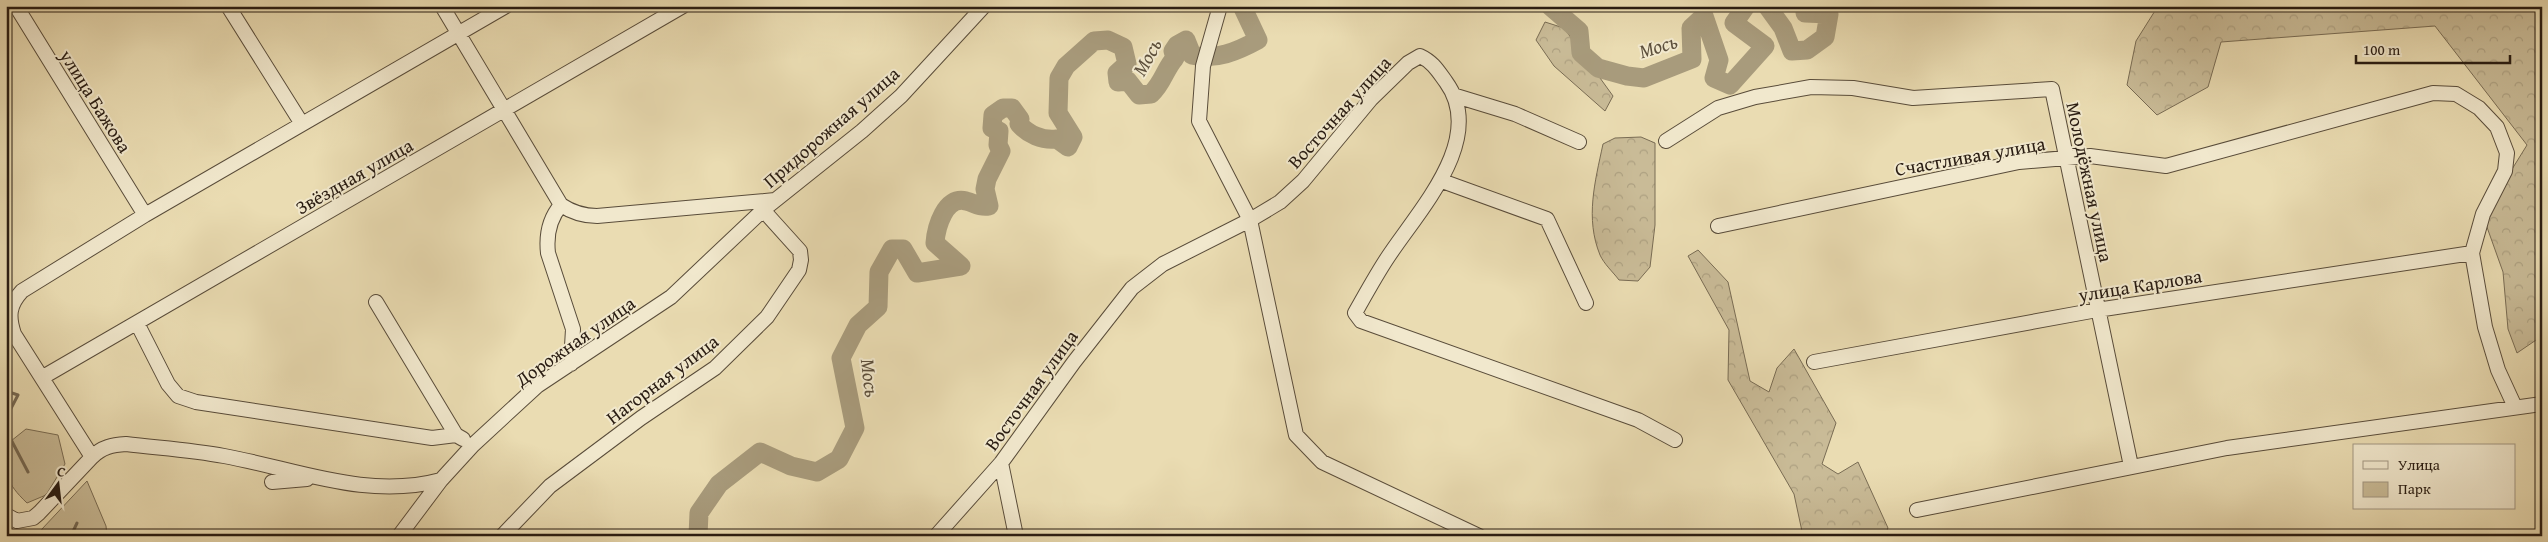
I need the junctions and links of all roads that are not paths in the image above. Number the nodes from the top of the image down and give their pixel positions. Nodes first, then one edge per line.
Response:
1 (16, 6) edge
2 (228, 6) edge
3 (442, 6) edge
4 (506, 6) edge
5 (683, 6) edge
6 (984, 6) edge
7 (1220, 6) edge
8 (458, 34) junction
9 (1456, 96) junction
10 (504, 110) junction
11 (302, 124) junction
12 (1666, 141) dead end
13 (1579, 142) dead end
14 (2068, 158) junction
15 (1442, 181) junction
16 (775, 200) junction
17 (561, 206) junction
18 (764, 210) junction
19 (145, 215) junction
20 (1250, 220) junction
21 (1718, 226) dead end
22 (2472, 253) junction
23 (376, 302) dead end
24 (1586, 303) dead end
25 (2097, 310) junction
26 (137, 323) junction
27 (1814, 362) dead end
28 (571, 364) junction
29 (43, 377) junction
30 (2542, 404) edge
31 (2515, 406) junction
32 (456, 435) junction
33 (1676, 440) dead end
34 (473, 445) junction
35 (92, 457) junction
36 (1001, 463) junction
37 (2131, 466) junction
38 (316, 479) junction
39 (440, 480) junction
40 (272, 482) dead end
41 (1917, 510) dead end
42 (6, 515) edge
43 (399, 536) edge
44 (502, 536) edge
45 (936, 536) edge
46 (1016, 536) edge
47 (1479, 536) edge

1 - 19 street, улица Бажова
2 - 11 street
3 - 8 street
4 - 8 street
5 - 10 street, Звёздная улица
6 - 16 street, Придорожная улица
7 - 20 street
8 - 10 street
8 - 11 street
9 - 13 street
9 - 15 street
9 - 20 street, Восточная улица
10 - 17 street
10 - 26 street, Звёздная улица
11 - 19 street
12 - 14 street, Молодёжная улица
14 - 21 street, Счастливая улица
14 - 22 street, Счастливая улица
14 - 25 street, Молодёжная улица
15 - 24 street
15 - 33 street
16 - 17 street
16 - 18 street, Придорожная улица
17 - 28 street
18 - 28 street, Дорожная улица
18 - 44 street, Нагорная улица
19 - 29 street
20 - 36 street, Восточная улица
20 - 47 street
22 - 25 street, улица Карлова
22 - 31 street
23 - 32 street
25 - 27 street, улица Карлова
25 - 37 street, Молодёжная улица
26 - 29 street, Звёздная улица
26 - 32 street
28 - 34 street, Дорожная улица
29 - 35 street
30 - 31 street
31 - 37 street
32 - 34 street
34 - 39 street, Дорожная улица
35 - 38 street
35 - 42 street
36 - 45 street, Восточная улица
36 - 46 street
37 - 41 street
38 - 39 street
38 - 40 street
39 - 43 street, Дорожная улица

